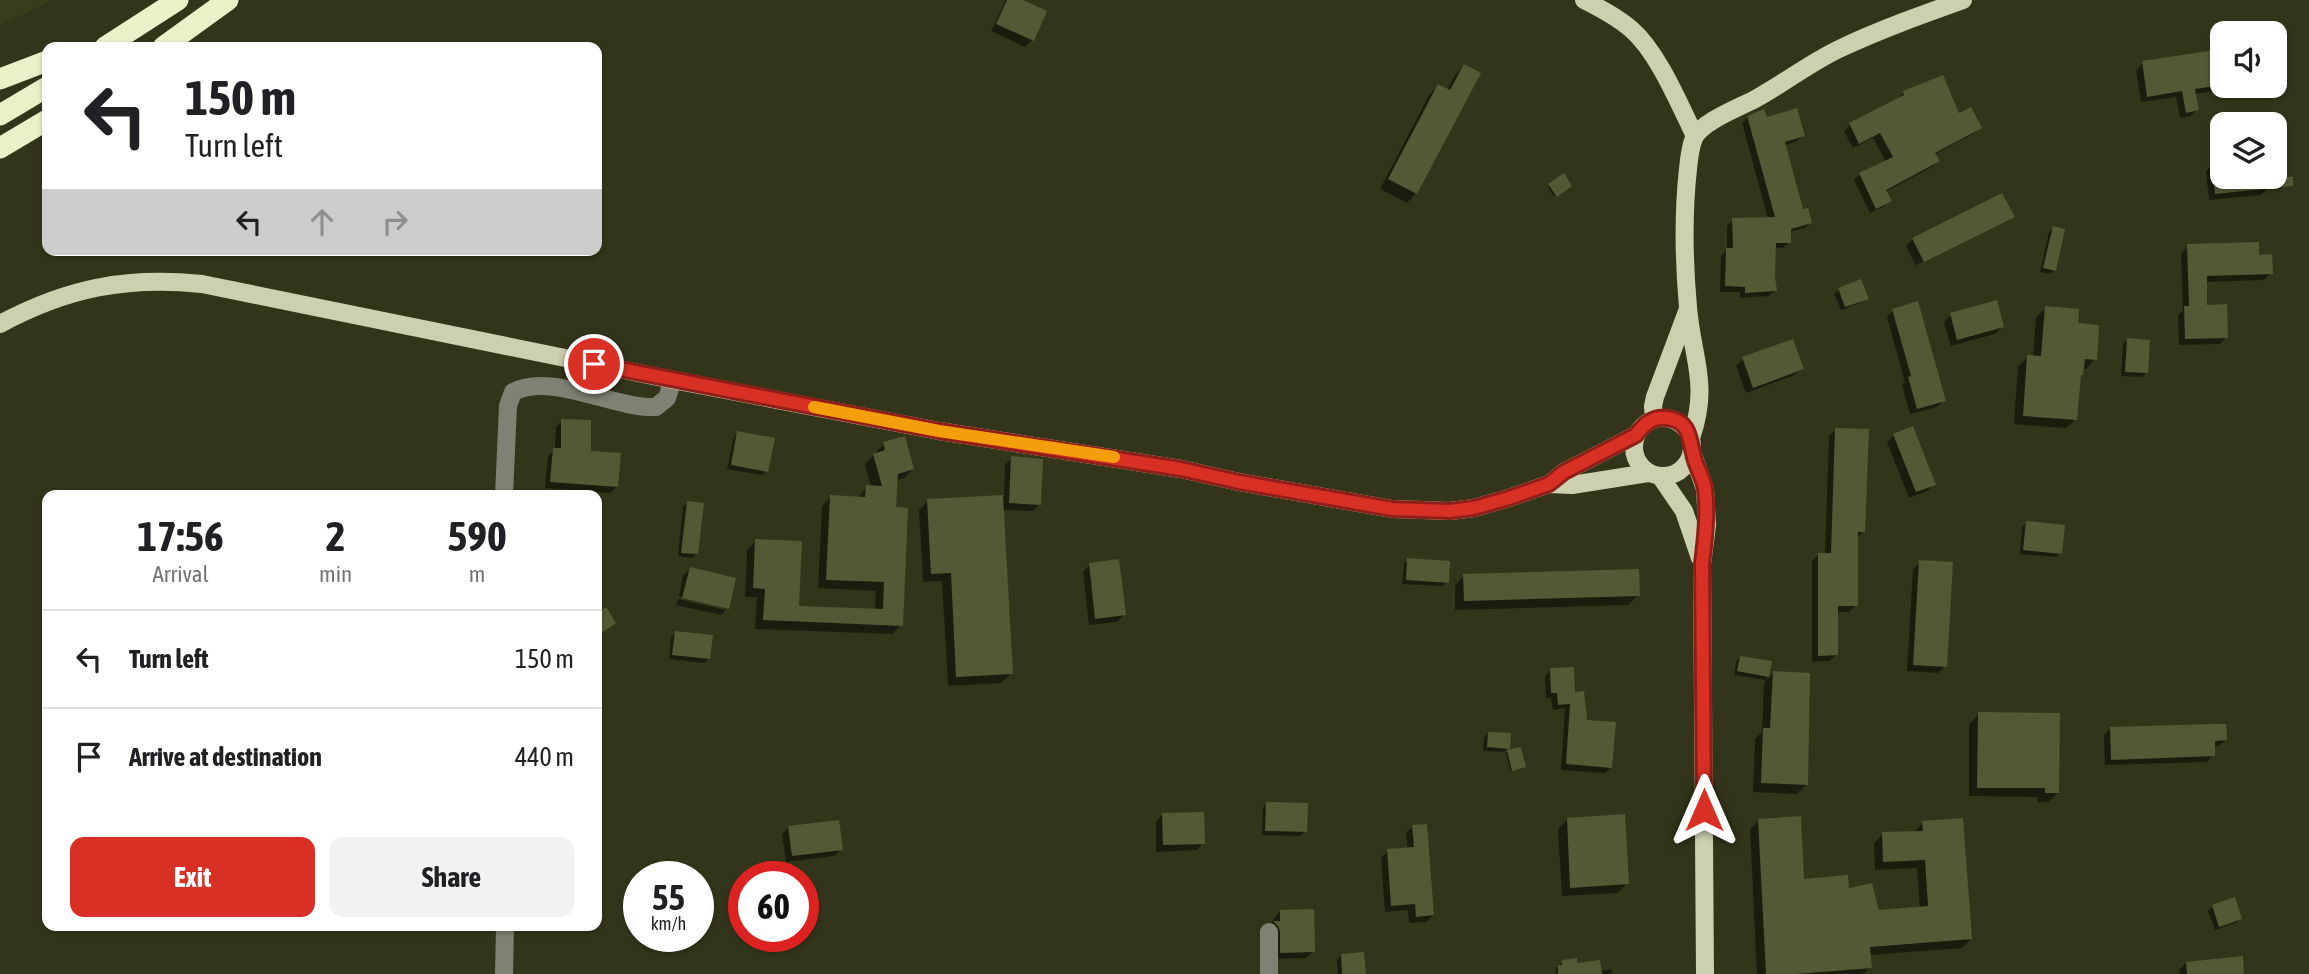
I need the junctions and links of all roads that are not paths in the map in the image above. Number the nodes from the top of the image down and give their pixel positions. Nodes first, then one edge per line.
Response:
1 (178, 0) edge
2 (228, 0) edge
3 (1584, 0) edge
4 (1962, 0) edge
5 (113, 42) edge
6 (170, 42) edge
7 (42, 63) edge
8 (0, 79) edge
9 (42, 90) edge
10 (0, 115) edge
11 (42, 123) edge
12 (1695, 136) junction
13 (0, 148) edge
14 (1688, 309) junction
15 (0, 324) edge
16 (673, 380) junction
17 (1654, 419) junction
18 (1636, 435) junction
19 (1692, 445) junction
20 (1654, 475) junction
21 (1549, 484) junction
22 (504, 490) edge
23 (1702, 564) junction
24 (505, 931) edge
25 (1269, 932) dead end
26 (504, 974) edge
27 (1269, 974) edge
28 (1705, 974) edge

1 - 5 highway
2 - 6 highway
3 - 12 main road
4 - 12 main road
7 - 8 highway
9 - 10 highway
11 - 13 highway
12 - 14 main road
14 - 17 main road
14 - 19 main road
15 - 16 main road
16 - 21 main road
16 - 22 street
17 - 18 main road
17 - 19 main road
18 - 20 main road
18 - 21 main road
19 - 20 main road
19 - 23 main road
20 - 21 main road
20 - 23 main road
23 - 28 main road
24 - 26 street
25 - 27 street

